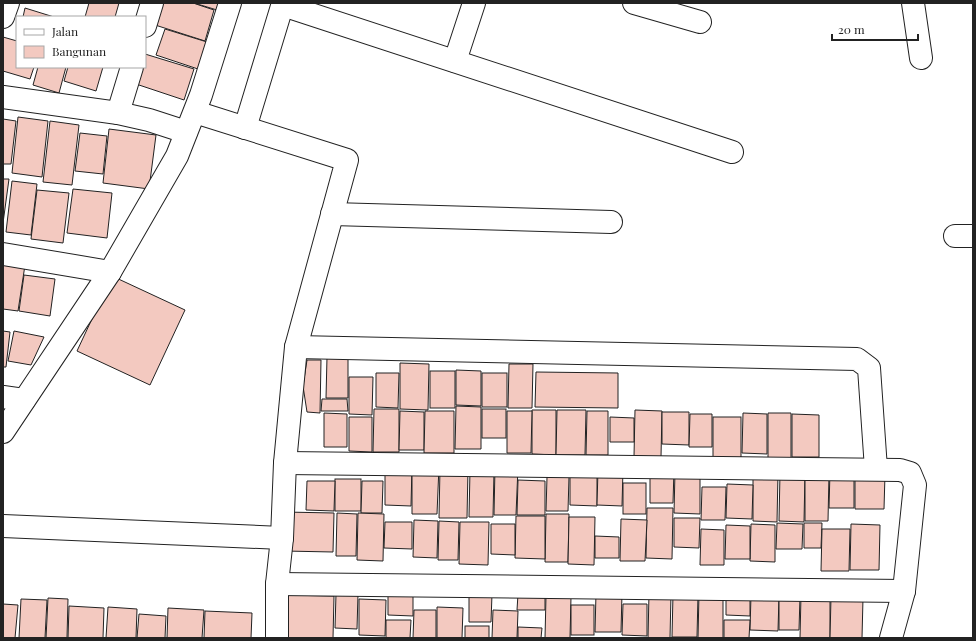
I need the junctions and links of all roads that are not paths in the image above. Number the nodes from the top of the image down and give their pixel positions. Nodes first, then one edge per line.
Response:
1 (8, 3) edge
2 (152, 3) edge
3 (230, 3) edge
4 (474, 3) edge
5 (634, 3) edge
6 (913, 3) edge
7 (283, 4) edge
8 (3, 17) edge
9 (700, 22) dead end
10 (146, 23) edge
11 (921, 58) dead end
12 (455, 61) junction
13 (132, 68) edge
14 (3, 97) edge
15 (195, 112) junction
16 (118, 113) junction
17 (245, 128) junction
18 (186, 132) junction
19 (732, 152) dead end
20 (332, 214) junction
21 (611, 222) dead end
22 (3, 254) edge
23 (110, 272) junction
24 (296, 347) junction
25 (3, 397) edge
26 (24, 400) junction
27 (3, 432) edge
28 (285, 463) junction
29 (876, 469) junction
30 (3, 526) edge
31 (282, 538) junction
32 (276, 584) junction
33 (904, 591) junction
34 (277, 638) edge
35 (891, 638) edge

1 - 8 street
2 - 10 street
3 - 15 street
4 - 12 street
5 - 9 street
6 - 11 street
7 - 12 street
7 - 17 street
12 - 19 street
13 - 16 street
14 - 16 street
15 - 17 street
15 - 18 street
16 - 18 street
17 - 20 street
18 - 23 street
20 - 21 street
20 - 24 street
22 - 23 street
23 - 26 street
24 - 28 street
24 - 29 street
25 - 26 street
26 - 27 street
28 - 29 street
28 - 31 street
29 - 33 street
30 - 31 street
31 - 32 street
32 - 33 street
32 - 34 street
33 - 35 street

